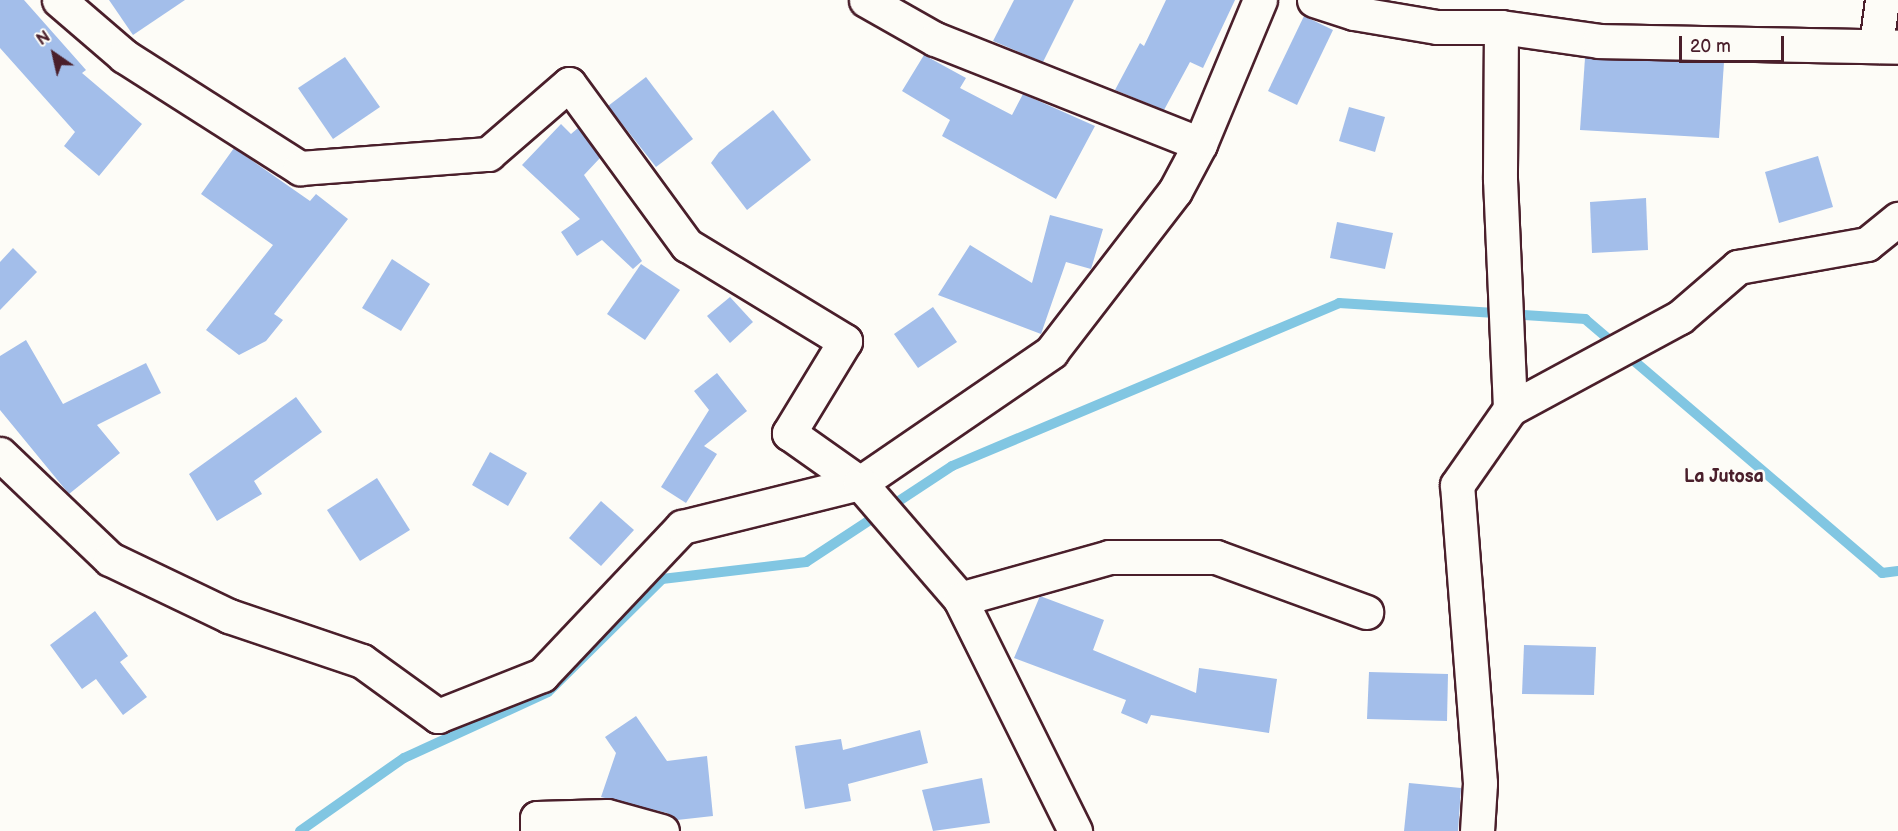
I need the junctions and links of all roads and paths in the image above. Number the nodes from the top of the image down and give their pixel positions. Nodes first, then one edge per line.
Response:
1 (59, 0) edge
2 (866, 0) edge
3 (1260, 0) edge
4 (1314, 0) edge
5 (1882, 0) edge
6 (1441, 13) edge
7 (1500, 27) junction
8 (1887, 47) edge
9 (1200, 144) junction
10 (1898, 219) edge
11 (1510, 409) junction
12 (0, 454) edge
13 (860, 483) junction
14 (960, 599) junction
15 (1366, 612) dead end
16 (537, 831) edge
17 (662, 831) edge
18 (1075, 831) edge
19 (1477, 831) edge

1 - 13 street
2 - 9 street
3 - 9 street
4 - 6 street
5 - 8 street
6 - 7 street
7 - 8 street
7 - 11 street
9 - 13 street
10 - 11 street
11 - 19 street
12 - 13 street
13 - 14 street
14 - 15 street
14 - 18 street
16 - 17 street

